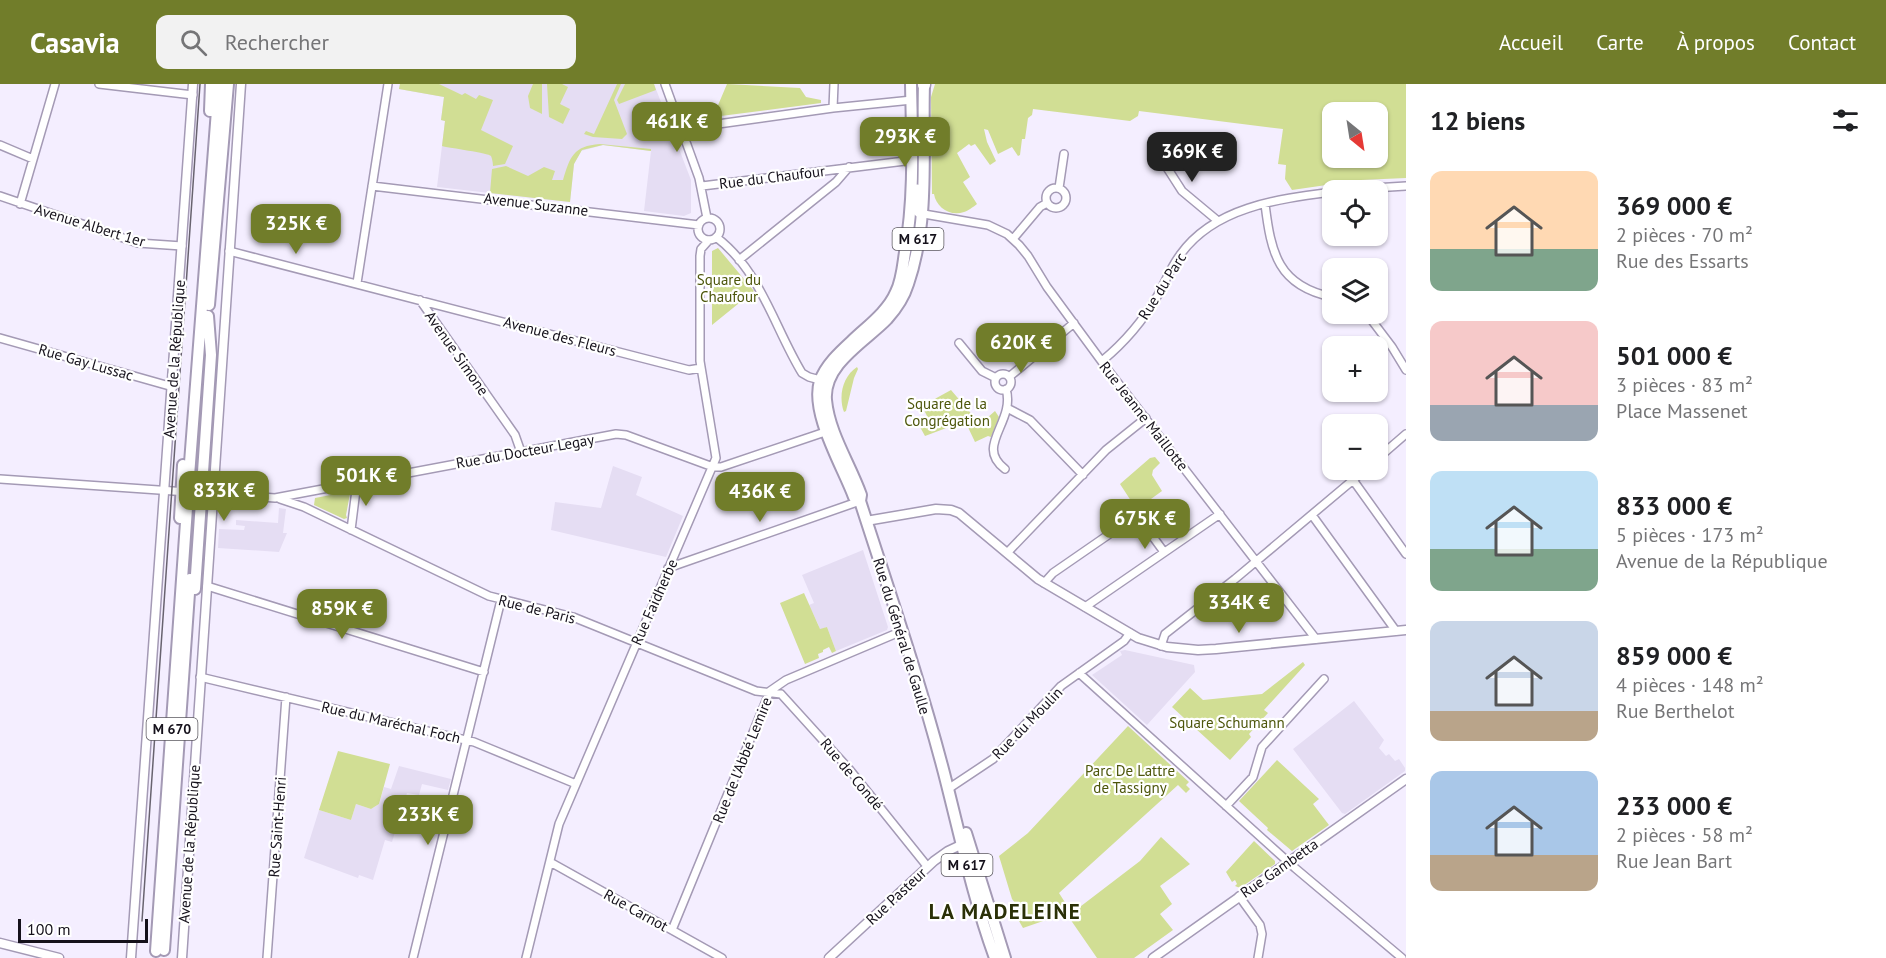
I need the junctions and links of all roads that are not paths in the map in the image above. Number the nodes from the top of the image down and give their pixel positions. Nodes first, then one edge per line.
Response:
1 (55, 84) edge
2 (99, 84) edge
3 (193, 84) edge
4 (212, 84) edge
5 (219, 84) edge
6 (228, 84) edge
7 (241, 84) edge
8 (388, 84) edge
9 (665, 84) edge
10 (834, 84) edge
11 (921, 84) edge
12 (192, 95) junction
13 (912, 100) junction
14 (833, 108) junction
15 (682, 129) junction
16 (0, 145) edge
17 (1157, 152) dead end
18 (1064, 154) dead end
19 (33, 159) junction
20 (913, 160) junction
21 (849, 167) junction
22 (372, 186) junction
23 (702, 186) junction
24 (1406, 186) edge
25 (1388, 187) edge
26 (1059, 188) junction
27 (1322, 194) edge
28 (0, 196) edge
29 (1047, 203) junction
30 (20, 204) junction
31 (1265, 204) junction
32 (921, 214) junction
33 (208, 218) junction
34 (707, 218) junction
35 (1218, 221) junction
36 (699, 225) junction
37 (713, 238) junction
38 (1013, 239) junction
39 (182, 246) junction
40 (229, 251) junction
41 (205, 259) junction
42 (739, 260) junction
43 (357, 283) junction
44 (1322, 294) edge
45 (420, 300) junction
46 (208, 316) junction
47 (1074, 323) junction
48 (1374, 324) edge
49 (0, 338) edge
50 (959, 343) dead end
51 (1102, 361) junction
52 (701, 368) junction
53 (1406, 370) edge
54 (1009, 377) junction
55 (996, 378) junction
56 (825, 381) junction
57 (172, 387) junction
58 (1006, 388) junction
59 (1007, 408) junction
60 (1146, 418) junction
61 (831, 431) junction
62 (1406, 434) edge
63 (1388, 450) edge
64 (521, 452) junction
65 (713, 467) junction
66 (1005, 468) dead end
67 (1083, 475) junction
68 (0, 479) edge
69 (1353, 480) joint
70 (357, 482) junction
71 (164, 490) junction
72 (306, 491) junction
73 (192, 493) junction
74 (214, 495) junction
75 (275, 498) junction
76 (860, 501) junction
77 (299, 505) junction
78 (1220, 514) junction
79 (1312, 515) junction
80 (866, 521) junction
81 (351, 530) junction
82 (1164, 552) junction
83 (1007, 553) junction
84 (1406, 554) edge
85 (1256, 562) junction
86 (668, 568) junction
87 (1044, 583) junction
88 (207, 586) junction
89 (501, 600) junction
90 (1085, 607) junction
91 (1406, 630) edge
92 (1396, 631) junction
93 (902, 632) junction
94 (1130, 633) junction
95 (1316, 639) junction
96 (636, 642) junction
97 (1161, 646) junction
98 (177, 649) junction
99 (484, 672) junction
100 (1079, 673) junction
101 (200, 676) junction
102 (1324, 679) dead end
103 (770, 691) junction
104 (286, 697) junction
105 (180, 723) junction
106 (466, 740) junction
107 (944, 771) junction
108 (1406, 779) edge
109 (576, 784) junction
110 (951, 787) junction
111 (1226, 806) junction
112 (965, 843) junction
113 (1288, 861) junction
114 (550, 862) junction
115 (927, 866) junction
116 (1239, 896) junction
117 (672, 930) junction
118 (0, 943) edge
119 (160, 954) edge
120 (59, 958) edge
121 (131, 958) edge
122 (182, 958) edge
123 (267, 958) edge
124 (413, 958) edge
125 (526, 958) edge
126 (722, 958) edge
127 (829, 958) edge
128 (995, 958) edge
129 (1005, 958) edge
130 (1153, 958) edge
131 (1258, 958) edge
132 (1402, 958) edge

1 - 19 street
2 - 12 street
3 - 12 street, Avenue de la République
4 - 33 main road
5 - 33 main road, Avenue de la République
6 - 46 main road, Avenue de la République
7 - 40 street, Avenue de la République
8 - 22 street
9 - 15 street
10 - 14 street
11 - 13 main road, M 617
11 - 32 main road, M 617
12 - 39 street, Avenue de la République
13 - 14 street
13 - 20 main road, M 617
13 - 32 street
14 - 15 street
15 - 23 street
16 - 19 street
17 - 35 street
18 - 26 street
19 - 30 street
20 - 21 street, Rue du Chaufour
20 - 56 main road, M 617
21 - 23 street, Rue du Chaufour
21 - 42 street
22 - 36 street, Avenue Suzanne
22 - 43 street
23 - 34 street
24 - 25 street
26 - 29 street
26 - 29 street
27 - 31 street, Rue du Parc
28 - 30 street, Avenue Albert 1er
29 - 38 street
30 - 39 street, Avenue Albert 1er
31 - 35 street, Rue du Parc
31 - 44 street
32 - 38 street, Rue Jeanne Maillotte
32 - 56 main road, M 617
33 - 41 main road, Avenue de la République
34 - 36 street
34 - 37 street
35 - 51 street, Rue du Parc
36 - 37 street
37 - 42 street
37 - 52 street, Rue Faidherbe
38 - 47 street, Rue Jeanne Maillotte
39 - 57 street, Avenue de la République
40 - 43 street, Avenue Simone
40 - 74 street, Avenue de la République
41 - 46 main road, Avenue de la République
41 - 73 main road
42 - 56 street
43 - 45 street, Avenue Simone
45 - 52 street, Avenue des Fleurs
45 - 64 street, Avenue Simone
46 - 73 main road
47 - 51 street, Rue Jeanne Maillotte
47 - 54 street
48 - 53 street
49 - 57 street, Rue Gay Lussac
50 - 55 street
51 - 60 street, Rue Jeanne Maillotte
52 - 65 street, Rue Faidherbe
54 - 55 street
54 - 58 street
55 - 58 street
56 - 61 main road, Rue du Général de Gaulle / M 617
57 - 71 street, Avenue de la République
58 - 59 street
59 - 66 street
59 - 67 street
60 - 67 street
60 - 78 street, Rue Jeanne Maillotte
61 - 65 street
61 - 76 main road, Rue du Général de Gaulle / M 617
62 - 63 street
64 - 65 street, Rue du Docteur Legay
64 - 70 street, Rue du Docteur Legay
65 - 86 street, Rue Faidherbe
67 - 83 street
68 - 71 street, Rue du Docteur Legay
69 - 79 street
69 - 84 street
70 - 72 street, Rue du Docteur Legay
70 - 81 street
71 - 73 street, Rue du Docteur Legay
71 - 121 street, Avenue de la République
72 - 75 street, Rue du Docteur Legay
72 - 77 street
73 - 74 street, Rue du Docteur Legay
73 - 98 main road
73 - 105 main road
74 - 75 street, Rue du Docteur Legay
74 - 88 street, Avenue de la République
75 - 77 street, Rue de Paris
76 - 80 main road, Rue du Général de Gaulle / M 617
76 - 86 street
77 - 81 street, Rue de Paris
78 - 82 street
78 - 85 street, Rue Jeanne Maillotte
79 - 85 street
79 - 92 street
80 - 83 street
80 - 93 main road, Rue du Général de Gaulle / M 617
81 - 89 street, Rue de Paris
82 - 87 street
82 - 90 street
83 - 87 street
85 - 95 street, Rue Jeanne Maillotte
85 - 97 street
86 - 96 street, Rue Faidherbe
87 - 90 street
88 - 99 street
88 - 101 street, Avenue de la République
89 - 96 street, Rue de Paris
89 - 99 street
90 - 94 street
91 - 92 street
92 - 95 street
93 - 103 street, Rue de l'Abbé Lemire
93 - 107 main road, Rue du Général de Gaulle / M 617
94 - 97 street
94 - 100 street, Rue du Moulin
95 - 97 street
96 - 103 street, Rue de Paris
96 - 109 street, Rue Faidherbe
98 - 105 main road, Avenue de la République / M 670
98 - 119 main road, Avenue de la République / M 670
99 - 106 street
100 - 110 street, Rue du Moulin
100 - 111 street
101 - 104 street, Rue du Maréchal Foch
101 - 122 street, Avenue de la République
102 - 111 street
103 - 115 street, Rue de Condé
103 - 117 street, Rue de l'Abbé Lemire
104 - 106 street, Rue du Maréchal Foch
104 - 123 street, Rue Saint-Henri
105 - 119 main road, Avenue de la République / M 670
106 - 109 street, Rue du Maréchal Foch
106 - 124 street
107 - 110 main road, Rue du Général de Gaulle / M 617
107 - 112 main road, Rue du Général de Gaulle / M 617
108 - 113 street, Rue Gambetta
109 - 114 street, Rue Faidherbe
110 - 112 main road, Rue du Général de Gaulle / M 617
111 - 113 street
112 - 115 street, Rue Pasteur
112 - 128 main road, Rue du Général de Gaulle / M 617
112 - 129 main road, Rue du Général de Gaulle / M 617
113 - 116 street, Rue Gambetta
113 - 132 street
114 - 117 street, Rue Carnot
114 - 125 street, Rue Faidherbe
115 - 127 street, Rue Pasteur
116 - 130 street, Rue Gambetta
116 - 131 street
117 - 126 street, Rue Carnot
118 - 120 street

